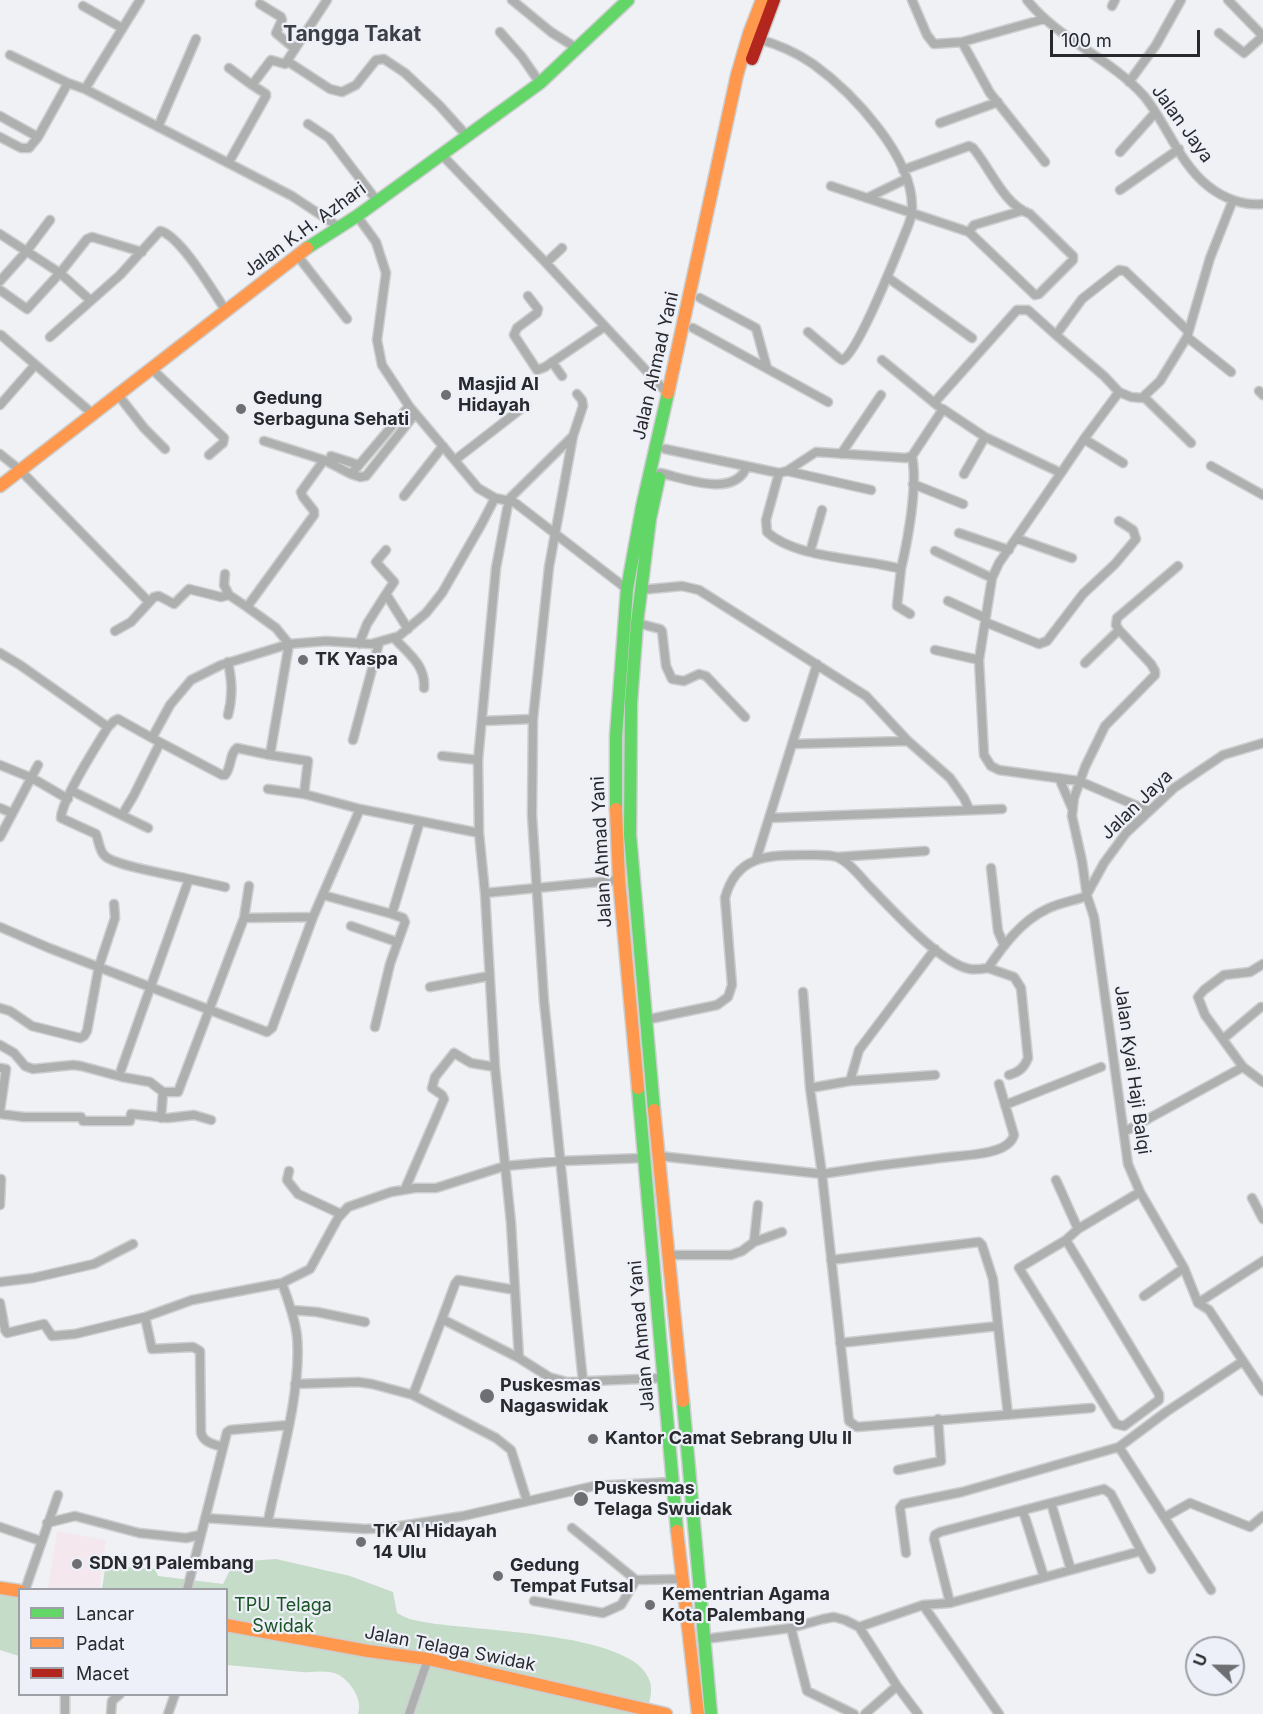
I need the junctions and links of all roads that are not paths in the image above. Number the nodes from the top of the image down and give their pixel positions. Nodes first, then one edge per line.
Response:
1 (140, 0) edge
2 (327, 0) edge
3 (512, 0) edge
4 (628, 0) edge
5 (762, 0) edge
6 (774, 0) edge
7 (912, 0) edge
8 (1027, 0) edge
9 (1181, 0) edge
10 (1228, 0) edge
11 (260, 4) dead end
12 (83, 6) dead end
13 (1044, 19) junction
14 (122, 28) junction
15 (500, 32) dead end
16 (1220, 33) dead end
17 (196, 39) dead end
18 (758, 39) junction
19 (962, 42) junction
20 (295, 49) junction
21 (578, 49) junction
22 (10, 55) dead end
23 (287, 61) junction
24 (229, 68) dead end
25 (1129, 82) junction
26 (68, 83) junction
27 (540, 83) junction
28 (252, 85) junction
29 (85, 89) junction
30 (998, 102) junction
31 (1155, 113) junction
32 (0, 116) edge
33 (940, 123) dead end
34 (308, 124) dead end
35 (158, 127) junction
36 (467, 136) junction
37 (0, 137) edge
38 (38, 137) junction
39 (1179, 149) junction
40 (1120, 152) dead end
41 (441, 154) junction
42 (229, 162) junction
43 (1045, 162) dead end
44 (905, 174) junction
45 (831, 186) dead end
46 (1120, 190) dead end
47 (867, 198) junction
48 (1233, 200) junction
49 (377, 201) junction
50 (1263, 204) edge
51 (1021, 211) junction
52 (912, 212) junction
53 (357, 216) junction
54 (50, 220) dead end
55 (339, 227) junction
56 (969, 232) junction
57 (0, 234) edge
58 (562, 248) dead end
59 (26, 252) junction
60 (142, 252) junction
61 (297, 255) junction
62 (546, 263) junction
63 (60, 273) junction
64 (887, 277) junction
65 (0, 280) edge
66 (0, 290) edge
67 (528, 296) dead end
68 (700, 298) junction
69 (90, 300) junction
70 (226, 311) junction
71 (347, 319) dead end
72 (604, 327) junction
73 (693, 328) junction
74 (808, 332) dead end
75 (1056, 334) junction
76 (1187, 334) junction
77 (1, 335) edge
78 (50, 337) dead end
79 (972, 338) dead end
80 (882, 360) dead end
81 (552, 362) junction
82 (35, 365) junction
83 (767, 368) junction
84 (153, 370) junction
85 (1231, 372) dead end
86 (562, 376) dead end
87 (1119, 392) junction
88 (577, 394) dead end
89 (668, 394) junction
90 (881, 395) dead end
91 (119, 396) junction
92 (1144, 397) junction
93 (828, 402) dead end
94 (934, 403) junction
95 (0, 405) edge
96 (526, 405) dead end
97 (409, 406) junction
98 (943, 409) junction
99 (416, 414) junction
100 (94, 415) junction
101 (573, 436) junction
102 (985, 437) junction
103 (1083, 439) junction
104 (264, 441) dead end
105 (1191, 443) dead end
106 (443, 446) junction
107 (165, 449) dead end
108 (665, 449) junction
109 (0, 454) edge
110 (840, 454) junction
111 (208, 455) dead end
112 (912, 456) junction
113 (328, 458) junction
114 (455, 460) junction
115 (1123, 463) dead end
116 (359, 465) junction
117 (747, 466) junction
118 (1211, 466) dead end
119 (20, 470) junction
120 (783, 472) junction
121 (660, 473) junction
122 (1061, 473) junction
123 (351, 474) junction
124 (964, 474) dead end
125 (913, 484) junction
126 (0, 486) edge
127 (871, 490) dead end
128 (1263, 495) edge
129 (404, 496) dead end
130 (495, 498) junction
131 (509, 499) junction
132 (963, 504) dead end
133 (822, 510) dead end
134 (1119, 520) dead end
135 (555, 532) junction
136 (959, 533) dead end
137 (1018, 538) junction
138 (386, 550) dead end
139 (1009, 550) junction
140 (935, 551) dead end
141 (810, 552) junction
142 (1072, 558) dead end
143 (1178, 566) dead end
144 (900, 569) junction
145 (225, 574) dead end
146 (992, 578) junction
147 (634, 590) junction
148 (386, 594) junction
149 (229, 595) junction
150 (948, 601) dead end
151 (149, 602) junction
152 (247, 607) junction
153 (910, 614) dead end
154 (985, 620) junction
155 (637, 623) junction
156 (408, 629) junction
157 (1119, 630) junction
158 (115, 631) dead end
159 (395, 639) junction
160 (379, 643) junction
161 (289, 644) junction
162 (359, 644) junction
163 (935, 650) dead end
164 (0, 653) edge
165 (979, 660) junction
166 (228, 662) junction
167 (1084, 663) dead end
168 (817, 664) junction
169 (424, 688) dead end
170 (228, 715) dead end
171 (745, 717) dead end
172 (533, 719) junction
173 (482, 721) junction
174 (108, 727) junction
175 (156, 740) junction
176 (353, 740) dead end
177 (908, 741) junction
178 (1263, 743) edge
179 (792, 744) junction
180 (270, 755) junction
181 (442, 756) dead end
182 (478, 760) junction
183 (0, 765) edge
184 (38, 765) dead end
185 (32, 778) junction
186 (1059, 778) junction
187 (1079, 781) junction
188 (268, 789) dead end
189 (303, 794) junction
190 (70, 795) junction
191 (0, 808) edge
192 (1072, 808) junction
193 (360, 809) junction
194 (969, 809) junction
195 (1002, 809) dead end
196 (1149, 811) junction
197 (12, 813) junction
198 (122, 815) junction
199 (769, 818) junction
200 (420, 821) junction
201 (148, 828) dead end
202 (479, 833) junction
203 (0, 837) edge
204 (925, 851) dead end
205 (837, 857) junction
206 (756, 860) junction
207 (991, 868) dead end
208 (189, 879) junction
209 (619, 880) junction
210 (249, 886) dead end
211 (225, 887) dead end
212 (536, 890) junction
213 (484, 893) junction
214 (323, 895) junction
215 (1087, 896) junction
216 (114, 904) dead end
217 (392, 914) junction
218 (313, 917) junction
219 (244, 918) junction
220 (351, 926) dead end
221 (0, 928) edge
222 (397, 942) junction
223 (1004, 945) junction
224 (935, 949) junction
225 (1263, 964) edge
226 (99, 966) junction
227 (988, 968) junction
228 (489, 976) junction
229 (150, 987) junction
230 (430, 987) dead end
231 (803, 992) dead end
232 (1261, 1007) dead end
233 (0, 1008) edge
234 (208, 1010) junction
235 (645, 1020) junction
236 (375, 1027) dead end
237 (1223, 1039) junction
238 (0, 1045) edge
239 (495, 1066) junction
240 (1101, 1067) dead end
241 (1243, 1067) junction
242 (3, 1068) edge
243 (121, 1070) dead end
244 (1009, 1075) dead end
245 (935, 1076) dead end
246 (850, 1081) junction
247 (1263, 1082) edge
248 (999, 1084) dead end
249 (810, 1088) junction
250 (163, 1092) junction
251 (1005, 1105) junction
252 (0, 1112) edge
253 (160, 1118) junction
254 (211, 1120) dead end
255 (1124, 1132) junction
256 (659, 1156) junction
257 (645, 1158) junction
258 (561, 1161) junction
259 (505, 1166) junction
260 (289, 1171) dead end
261 (822, 1174) junction
262 (1, 1179) edge
263 (1056, 1180) dead end
264 (405, 1189) junction
265 (1140, 1192) junction
266 (1252, 1198) dead end
267 (0, 1205) edge
268 (758, 1205) dead end
269 (341, 1214) junction
270 (1263, 1219) edge
271 (1078, 1229) junction
272 (782, 1232) dead end
273 (1066, 1240) junction
274 (754, 1242) junction
275 (133, 1244) dead end
276 (670, 1255) junction
277 (831, 1260) junction
278 (1263, 1261) edge
279 (1184, 1268) junction
280 (0, 1282) edge
281 (282, 1283) junction
282 (515, 1290) junction
283 (1144, 1296) dead end
284 (0, 1303) edge
285 (1198, 1303) junction
286 (292, 1310) junction
287 (145, 1317) junction
288 (442, 1319) junction
289 (365, 1322) dead end
290 (998, 1326) junction
291 (840, 1343) junction
292 (519, 1358) junction
293 (1243, 1361) junction
294 (664, 1378) junction
295 (583, 1382) junction
296 (295, 1384) junction
297 (1263, 1391) edge
298 (413, 1395) junction
299 (1090, 1408) dead end
300 (1008, 1415) junction
301 (938, 1419) junction
302 (289, 1425) junction
303 (223, 1447) junction
304 (1119, 1447) junction
305 (897, 1470) dead end
306 (672, 1482) junction
307 (58, 1495) dead end
308 (527, 1501) junction
309 (1051, 1503) junction
310 (1023, 1511) junction
311 (1263, 1516) edge
312 (1165, 1517) junction
313 (205, 1518) junction
314 (268, 1521) junction
315 (47, 1523) junction
316 (0, 1527) edge
317 (572, 1528) dead end
318 (200, 1535) junction
319 (41, 1541) junction
320 (1141, 1551) junction
321 (906, 1553) dead end
322 (1151, 1569) dead end
323 (1071, 1570) junction
324 (1044, 1577) junction
325 (683, 1579) junction
326 (636, 1580) junction
327 (0, 1587) edge
328 (26, 1588) edge
329 (187, 1588) edge
330 (1211, 1590) dead end
331 (18, 1591) edge
332 (534, 1601) dead end
333 (950, 1603) junction
334 (923, 1605) junction
335 (228, 1625) edge
336 (859, 1627) junction
337 (791, 1628) junction
338 (705, 1639) junction
339 (428, 1659) junction
340 (897, 1686) junction
341 (65, 1696) edge
342 (119, 1696) edge
343 (175, 1696) edge
344 (65, 1714) edge
345 (111, 1714) edge
346 (168, 1714) edge
347 (409, 1714) edge
348 (666, 1714) edge
349 (698, 1714) edge
350 (711, 1714) edge
351 (854, 1714) edge
352 (865, 1714) edge
353 (918, 1714) edge
354 (999, 1714) edge

1 - 14 street
2 - 20 street
3 - 21 street
4 - 21 main road, Jalan K.H. Azhari
5 - 89 main road, Jalan Ahmad Yani
6 - 18 main road, Jalan Ahmad Yani
7 - 19 street
8 - 13 street, Jalan Jaya
9 - 25 street
10 - 16 street
11 - 20 street
12 - 14 street
13 - 19 street
13 - 25 street, Jalan Jaya
14 - 29 street
15 - 27 street
17 - 35 street
18 - 44 street
18 - 68 main road, Jalan Ahmad Yani
19 - 30 street
20 - 23 street
21 - 27 main road, Jalan K.H. Azhari
22 - 26 street
23 - 28 street
23 - 36 street
24 - 28 street
25 - 31 street, Jalan Jaya
26 - 29 street
26 - 38 street
27 - 36 main road, Jalan K.H. Azhari
28 - 42 street
29 - 35 street
30 - 33 street
30 - 43 street
31 - 39 street, Jalan Jaya
31 - 40 street
32 - 38 street
34 - 49 street
35 - 42 street
36 - 41 main road, Jalan K.H. Azhari
37 - 38 street
39 - 46 street
39 - 48 street, Jalan Jaya
41 - 49 main road, Jalan K.H. Azhari
41 - 62 street
42 - 55 street
44 - 47 street
44 - 51 street
44 - 52 street
45 - 47 street
47 - 52 street
48 - 50 street, Jalan Jaya
48 - 76 street
49 - 53 main road, Jalan K.H. Azhari
51 - 56 street
51 - 56 street
52 - 56 street
52 - 64 street
53 - 55 main road, Jalan K.H. Azhari
53 - 97 street
54 - 59 street
55 - 61 main road, Jalan K.H. Azhari
57 - 59 street
58 - 62 street
59 - 63 street
59 - 65 street
60 - 63 street
60 - 69 street
60 - 70 street
61 - 70 main road, Jalan K.H. Azhari
61 - 71 street
62 - 72 street
63 - 66 street
63 - 69 street
64 - 74 street
64 - 79 street
67 - 81 street
68 - 73 main road, Jalan Ahmad Yani
68 - 83 street
69 - 78 street
70 - 84 main road, Jalan K.H. Azhari
72 - 81 street
72 - 89 street
73 - 83 street
73 - 108 main road, Jalan Ahmad Yani
75 - 76 street
75 - 87 street
75 - 94 street
76 - 85 street
76 - 92 street
77 - 82 street
80 - 94 street
81 - 86 street
82 - 95 street
82 - 100 street
83 - 93 street
84 - 91 main road, Jalan K.H. Azhari
84 - 111 street
87 - 92 street
87 - 103 street
88 - 101 street
89 - 147 main road, Jalan Ahmad Yani
90 - 110 street
91 - 100 main road, Jalan K.H. Azhari
91 - 107 street
92 - 105 street
94 - 98 street
96 - 114 street
97 - 99 street
97 - 116 street
98 - 102 street
98 - 112 street
99 - 106 street
99 - 123 street
100 - 119 main road, Jalan K.H. Azhari
101 - 131 street
101 - 135 street
102 - 122 street
102 - 124 street
103 - 115 street
103 - 122 street
104 - 113 street
106 - 114 street
106 - 129 street
108 - 117 street
108 - 121 main road, Jalan Ahmad Yani
109 - 119 street
110 - 112 street
110 - 120 street
112 - 125 street
113 - 116 street
113 - 123 street
113 - 152 street
114 - 130 street
116 - 123 street
117 - 120 street
117 - 121 street
118 - 128 street
119 - 126 main road, Jalan K.H. Azhari
119 - 151 street
120 - 127 street
120 - 141 street
121 - 147 main road, Jalan Ahmad Yani
122 - 137 street
125 - 132 street
125 - 144 street
130 - 131 street
130 - 156 street
131 - 135 street
131 - 173 street
133 - 141 street
134 - 154 street
135 - 147 street
135 - 172 street
136 - 139 street
137 - 139 street
137 - 142 street
138 - 148 street
139 - 146 street
140 - 146 street
141 - 144 street
143 - 157 street
144 - 153 street
145 - 149 street
146 - 154 street
147 - 155 main road, Jalan Ahmad Yani
147 - 168 street
147 - 209 main road, Jalan Ahmad Yani
148 - 156 street
148 - 162 street
149 - 151 street
149 - 152 street
150 - 154 street
151 - 158 street
152 - 161 street
154 - 165 street
155 - 171 street
155 - 235 main road, Jalan Ahmad Yani
156 - 159 street
157 - 167 street
157 - 187 street
159 - 160 street
159 - 169 street
160 - 162 street
160 - 176 street
161 - 162 street
161 - 166 street
161 - 180 street
163 - 165 street
164 - 174 street
165 - 186 street
166 - 170 street
166 - 175 street
168 - 177 street
168 - 179 street
172 - 173 street
172 - 212 street
173 - 182 street
174 - 175 street
174 - 190 street
175 - 180 street
175 - 198 street
177 - 179 street
177 - 194 street
178 - 196 street, Jalan Jaya
179 - 199 street
180 - 189 street
181 - 182 street
182 - 202 street
183 - 185 street
184 - 185 street
185 - 190 street
185 - 197 street
186 - 187 street
186 - 192 street
187 - 192 street
187 - 196 street
188 - 189 street
189 - 193 street
190 - 198 street
190 - 208 street
191 - 197 street
192 - 215 street, Jalan Kyai Haji Balqi
193 - 200 street
193 - 214 street
194 - 195 street
194 - 199 street
196 - 215 street, Jalan Jaya
197 - 203 street
198 - 201 street
199 - 206 street
200 - 202 street
200 - 217 street
202 - 213 street
204 - 205 street
205 - 206 street
205 - 224 street
206 - 235 street
207 - 223 street
208 - 211 street
208 - 229 street
209 - 212 street
209 - 257 main road, Jalan Ahmad Yani
210 - 219 street
212 - 213 street
212 - 258 street
213 - 228 street
214 - 217 street
214 - 218 street
215 - 223 street
215 - 255 street, Jalan Kyai Haji Balqi
216 - 226 street
217 - 222 street
218 - 219 street
218 - 234 street
219 - 234 street
220 - 222 street
221 - 226 street
222 - 236 street
223 - 227 street
224 - 227 street
224 - 246 street
225 - 237 street
226 - 229 street
226 - 233 street
227 - 244 street
228 - 230 street
228 - 239 street
229 - 234 street
229 - 243 street
231 - 249 street
232 - 237 street
234 - 250 street
235 - 256 main road, Jalan Ahmad Yani
237 - 241 street
238 - 250 street
239 - 259 street
239 - 264 street
240 - 251 street
241 - 247 street
241 - 255 street
242 - 252 street
245 - 246 street
246 - 249 street
248 - 251 street
249 - 261 street
250 - 253 street
251 - 261 street
252 - 253 street
253 - 254 street
255 - 265 street, Jalan Kyai Haji Balqi
256 - 261 street
256 - 276 main road, Jalan Ahmad Yani
257 - 258 street
257 - 294 main road, Jalan Ahmad Yani
258 - 259 street
258 - 295 street
259 - 264 street
259 - 282 street
260 - 269 street
261 - 277 street
262 - 267 street
263 - 271 street
264 - 269 street
265 - 271 street
265 - 279 street, Jalan Kyai Haji Balqi
266 - 270 street
268 - 274 street
269 - 281 street
271 - 273 street
272 - 274 street
273 - 273 street
274 - 276 street
275 - 280 street
276 - 338 main road, Jalan Ahmad Yani
277 - 290 street
277 - 291 street
278 - 285 street
279 - 283 street
279 - 285 street, Jalan Kyai Haji Balqi
281 - 286 street
281 - 287 street
282 - 288 street
282 - 292 street
284 - 287 street
285 - 293 street, Jalan Kyai Haji Balqi
286 - 289 street
286 - 296 street
287 - 303 street
288 - 292 street
288 - 298 street
290 - 291 street
290 - 300 street
291 - 301 street
292 - 295 street
293 - 297 street, Jalan Kyai Haji Balqi
293 - 304 street
294 - 295 street
294 - 306 main road, Jalan Ahmad Yani
296 - 298 street
296 - 302 street
298 - 308 street
299 - 300 street
300 - 301 street
301 - 305 street
302 - 303 street
302 - 314 street
303 - 313 street
304 - 312 street
304 - 321 street
306 - 308 street
306 - 325 main road, Jalan Ahmad Yani
307 - 315 street
308 - 314 street
309 - 310 street
309 - 320 street
309 - 323 street
310 - 324 street
310 - 333 street
311 - 312 street
312 - 330 street
313 - 314 street
313 - 318 street
315 - 318 street
315 - 319 street
316 - 319 street
317 - 326 street
318 - 329 street
319 - 328 street
320 - 322 street
320 - 323 street
323 - 324 street
324 - 333 street
325 - 326 street
325 - 349 main road, Jalan Ahmad Yani
326 - 332 street
327 - 331 main road
333 - 334 street
334 - 336 street
334 - 354 street
335 - 339 main road, Jalan Telaga Swidak
336 - 337 street
336 - 340 street
337 - 338 street
337 - 351 street
338 - 350 main road, Jalan Ahmad Yani
339 - 347 street
339 - 348 main road, Jalan Telaga Swidak
340 - 352 street
340 - 353 street
341 - 344 street
342 - 345 street
343 - 346 street

